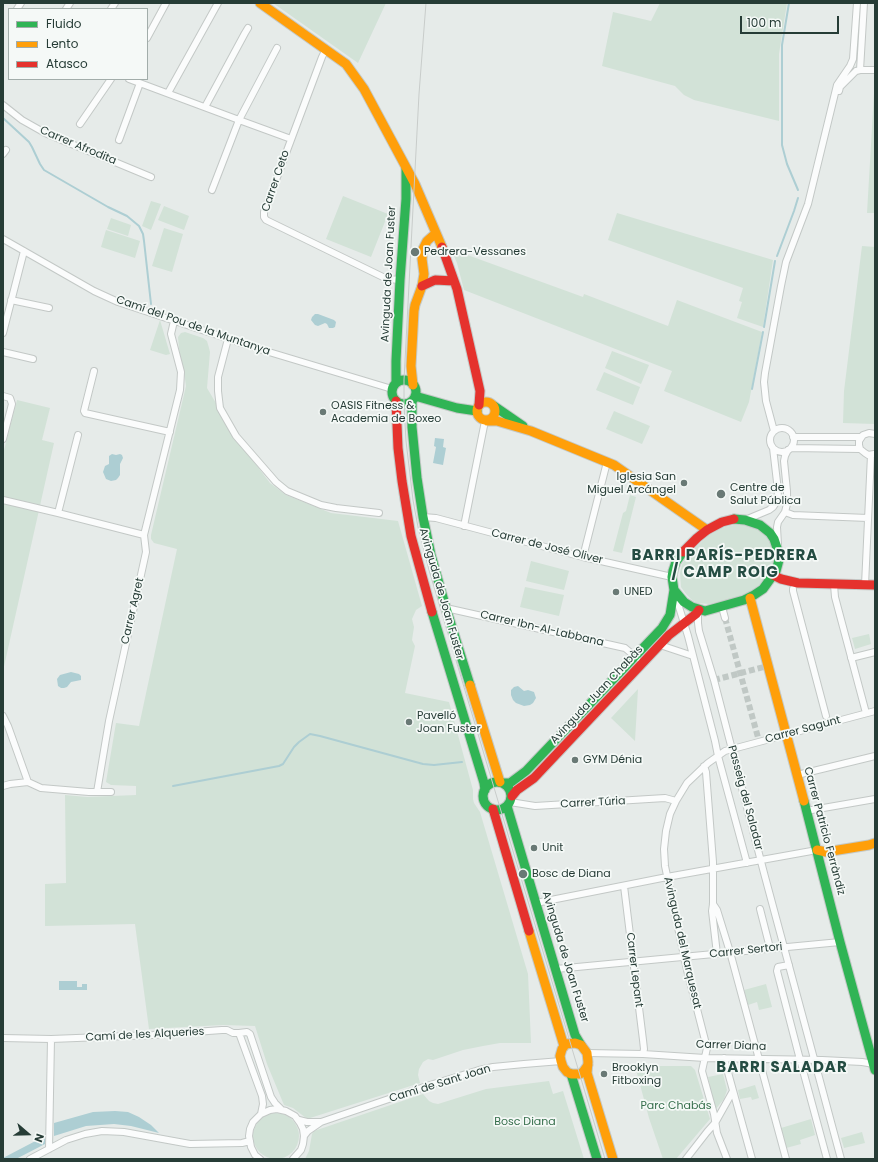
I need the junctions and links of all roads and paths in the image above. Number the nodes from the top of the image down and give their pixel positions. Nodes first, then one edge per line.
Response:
1 (166, 3) edge
2 (218, 3) edge
3 (260, 3) edge
4 (857, 3) edge
5 (864, 3) edge
6 (248, 28) dead end
7 (148, 36) edge
8 (277, 48) dead end
9 (326, 49) junction
10 (860, 70) junction
11 (875, 70) edge
12 (110, 80) edge
13 (132, 80) edge
14 (140, 83) junction
15 (168, 93) junction
16 (834, 101) junction
17 (3, 105) edge
18 (205, 107) junction
19 (6, 111) edge
20 (239, 120) junction
21 (80, 124) dead end
22 (291, 139) junction
23 (119, 140) dead end
24 (406, 167) junction
25 (151, 177) dead end
26 (212, 190) dead end
27 (436, 233) junction
28 (3, 239) edge
29 (24, 251) junction
30 (423, 264) junction
31 (400, 280) junction
32 (440, 280) junction
33 (454, 281) junction
34 (422, 286) junction
35 (11, 300) junction
36 (48, 308) dead end
37 (174, 321) junction
38 (3, 333) edge
39 (228, 338) junction
40 (3, 352) edge
41 (33, 359) dead end
42 (94, 371) dead end
43 (413, 385) junction
44 (394, 386) junction
45 (480, 391) junction
46 (3, 396) edge
47 (414, 398) junction
48 (396, 401) junction
49 (493, 405) junction
50 (478, 408) junction
51 (486, 421) junction
52 (531, 431) junction
53 (170, 432) junction
54 (774, 432) junction
55 (875, 434) edge
56 (78, 435) dead end
57 (793, 437) junction
58 (861, 438) junction
59 (3, 439) edge
60 (773, 448) junction
61 (789, 449) junction
62 (860, 449) junction
63 (873, 454) edge
64 (607, 462) junction
65 (3, 500) edge
66 (785, 512) junction
67 (58, 513) junction
68 (379, 513) dead end
69 (423, 517) junction
70 (868, 518) junction
71 (745, 520) junction
72 (464, 526) junction
73 (707, 530) junction
74 (144, 535) junction
75 (778, 546) junction
76 (583, 557) junction
77 (773, 575) junction
78 (672, 576) junction
79 (834, 585) junction
80 (865, 585) junction
81 (875, 585) edge
82 (793, 589) dead end
83 (674, 590) junction
84 (750, 598) junction
85 (722, 606) junction
86 (446, 608) junction
87 (699, 610) junction
88 (725, 618) tunnel mouth
89 (684, 622) junction
90 (700, 631) junction
91 (688, 636) junction
92 (660, 645) junction
93 (875, 652) edge
94 (635, 656) junction
95 (693, 656) junction
96 (851, 658) junction
97 (643, 663) junction
98 (875, 711) edge
99 (866, 713) junction
100 (3, 716) edge
101 (826, 716) dead end
102 (786, 734) junction
103 (732, 749) junction
104 (718, 756) junction
105 (875, 756) edge
106 (704, 766) junction
107 (797, 775) junction
108 (28, 782) junction
109 (502, 782) junction
110 (3, 786) edge
111 (485, 790) junction
112 (97, 792) junction
113 (111, 792) dead end
114 (875, 800) edge
115 (676, 801) junction
116 (510, 802) junction
117 (492, 809) junction
118 (806, 811) junction
119 (875, 843) edge
120 (817, 850) junction
121 (761, 860) junction
122 (747, 863) junction
123 (713, 869) junction
124 (667, 877) junction
125 (624, 886) junction
126 (536, 903) junction
127 (713, 904) junction
128 (760, 909) dead end
129 (840, 942) junction
130 (784, 947) junction
131 (770, 948) junction
132 (730, 952) junction
133 (717, 954) junction
134 (684, 957) junction
135 (633, 962) junction
136 (789, 965) junction
137 (556, 969) junction
138 (239, 1034) junction
139 (3, 1038) edge
140 (51, 1039) junction
141 (581, 1045) junction
142 (564, 1046) junction
143 (587, 1053) junction
144 (643, 1054) junction
145 (705, 1058) junction
146 (724, 1058) junction
147 (759, 1059) junction
148 (800, 1060) junction
149 (815, 1060) junction
150 (561, 1061) junction
151 (588, 1065) junction
152 (875, 1066) edge
153 (572, 1074) junction
154 (733, 1091) junction
155 (281, 1110) junction
156 (261, 1114) junction
157 (299, 1120) junction
158 (321, 1122) junction
159 (715, 1123) junction
160 (304, 1136) junction
161 (250, 1142) junction
162 (49, 1149) junction
163 (30, 1159) edge
164 (260, 1159) edge
165 (293, 1159) edge
166 (597, 1159) edge
167 (613, 1159) edge
168 (686, 1159) edge
169 (727, 1159) edge
170 (752, 1159) edge
171 (786, 1159) edge
172 (827, 1159) edge
173 (841, 1159) edge

1 - 7 street
2 - 15 street
3 - 9 main road
4 - 16 street
5 - 10 street
6 - 18 street
8 - 20 street
9 - 22 street, Carrer Ceto
9 - 24 main road
10 - 11 street
10 - 16 street
12 - 21 street
13 - 14 street
14 - 15 street
14 - 23 street
15 - 18 street
16 - 54 street
17 - 19 street, Carrer Afrodita
18 - 20 street
19 - 25 street, Carrer Afrodita
20 - 22 street
20 - 26 street
22 - 31 street, Carrer Ceto
24 - 27 main road
24 - 31 main road, Avinguda de Joan Fuster
27 - 30 main road
27 - 33 main road
28 - 29 street, Camí del Pou de la Muntanya
29 - 35 street
29 - 37 street, Camí del Pou de la Muntanya
30 - 32 main road
30 - 34 main road
31 - 44 main road, Avinguda de Joan Fuster
32 - 33 main road
32 - 34 main road
33 - 45 main road
34 - 43 main road
35 - 36 street
35 - 38 street
37 - 39 street, Camí del Pou de la Muntanya
37 - 53 street, Carrer Agret
39 - 44 street, Camí del Pou de la Muntanya
39 - 68 street
40 - 41 street
42 - 53 street
43 - 44 main road
43 - 47 main road
44 - 48 main road
45 - 49 main road
45 - 50 main road
46 - 59 street
47 - 48 main road
47 - 50 main road
47 - 69 main road, Avinguda de Joan Fuster
48 - 111 main road, Avinguda de Joan Fuster
49 - 50 main road
49 - 51 main road
49 - 52 main road
50 - 51 main road
51 - 52 main road
51 - 72 street
52 - 64 main road
53 - 74 street, Carrer Agret
54 - 57 street
54 - 60 street
55 - 58 street
56 - 67 street
57 - 58 street
57 - 61 street
58 - 62 street
60 - 61 street
60 - 71 street
61 - 62 street
61 - 66 street
62 - 63 street
63 - 70 street
64 - 73 main road
64 - 76 street
65 - 67 street
66 - 70 street
66 - 75 street
67 - 74 street
69 - 72 street, Carrer de José Oliver
69 - 86 main road, Avinguda de Joan Fuster
70 - 80 street
71 - 73 main road
71 - 75 main road
72 - 76 street, Carrer de José Oliver
73 - 78 main road
74 - 112 street, Carrer Agret
75 - 77 main road
76 - 78 street, Carrer de José Oliver
77 - 79 main road
77 - 84 main road
78 - 83 main road
79 - 80 main road
79 - 96 street
80 - 81 main road
82 - 101 street
83 - 87 main road
83 - 89 street, Passeig del Saladar
83 - 94 main road, Avinguda Juan Chabàs
84 - 85 main road
84 - 102 main road, Carrer Patricio Ferràndiz
85 - 87 main road
85 - 88 street
86 - 94 street, Carrer Ibn-Al-Labbana
86 - 109 main road, Avinguda de Joan Fuster
87 - 89 main road, Avinguda Juan Chabàs
87 - 90 street, Passeig del Saladar
89 - 91 street, Passeig del Saladar
89 - 92 main road, Avinguda Juan Chabàs
90 - 91 street
90 - 103 street, Passeig del Saladar
91 - 95 street, Passeig del Saladar
92 - 95 street
92 - 97 main road, Avinguda Juan Chabàs
93 - 96 street
94 - 97 street, Carrer Ibn-Al-Labbana
94 - 109 main road, Avinguda Juan Chabàs
95 - 104 street, Passeig del Saladar
96 - 99 street
97 - 116 main road, Avinguda Juan Chabàs
98 - 99 street, Carrer Sagunt
99 - 102 street, Carrer Sagunt
100 - 108 street
102 - 103 street, Carrer Sagunt
102 - 107 main road, Carrer Patricio Ferràndiz
103 - 104 street, Avinguda del Marquesat
103 - 121 street, Passeig del Saladar
104 - 106 street, Avinguda del Marquesat
104 - 122 street, Passeig del Saladar
105 - 107 street
106 - 115 street, Avinguda del Marquesat
106 - 123 street
107 - 118 main road, Carrer Patricio Ferràndiz
108 - 110 street
108 - 112 street
109 - 111 main road
109 - 116 main road
111 - 117 main road
112 - 113 street
114 - 118 street
115 - 116 street, Carrer Túria
115 - 124 street, Avinguda del Marquesat
116 - 117 main road
116 - 126 main road, Avinguda de Joan Fuster
117 - 142 main road
118 - 120 main road, Carrer Patricio Ferràndiz
119 - 120 main road
120 - 121 street
120 - 129 main road, Carrer Patricio Ferràndiz
121 - 122 street
121 - 130 street, Passeig del Saladar
122 - 123 street
123 - 124 street
123 - 127 street
124 - 125 street
124 - 134 street, Avinguda del Marquesat
125 - 126 street
125 - 135 street, Carrer Lepant
126 - 137 main road, Avinguda de Joan Fuster
127 - 132 street
127 - 133 street
128 - 131 street
129 - 130 street, Carrer Sertori
129 - 152 main road, Carrer Patricio Ferràndiz
130 - 131 street, Carrer Sertori
130 - 136 street, Passeig del Saladar
131 - 132 street, Carrer Sertori
132 - 133 street, Carrer Sertori
132 - 147 street
133 - 134 street, Carrer Sertori
134 - 135 street, Carrer Sertori
134 - 145 street, Avinguda del Marquesat
135 - 137 street, Carrer Sertori
135 - 144 street, Carrer Lepant
136 - 148 street
136 - 149 street, Passeig del Saladar
137 - 141 main road, Avinguda de Joan Fuster
138 - 140 street, Camí de les Alqueries
138 - 155 street, Camí de les Alqueries
138 - 156 street
139 - 140 street, Camí de les Alqueries
140 - 162 street
141 - 142 main road
141 - 143 main road
142 - 150 main road
143 - 144 street, Carrer Diana
143 - 151 main road
144 - 145 street, Carrer Diana
145 - 146 street, Carrer Diana
145 - 159 street, Avinguda del Marquesat
146 - 147 street, Carrer Diana
146 - 154 street
147 - 148 street, Carrer Diana
147 - 171 street
148 - 149 street, Carrer Diana
148 - 172 street
149 - 152 street, Carrer Diana
149 - 173 street, Passeig del Saladar
150 - 153 main road
150 - 158 street, Camí de Sant Joan
151 - 153 main road
151 - 167 main road
153 - 166 main road
154 - 159 street
154 - 170 street
155 - 156 street
155 - 157 street
156 - 161 street
157 - 158 street, Camí de Sant Joan
157 - 160 street
158 - 160 street, Camí de Sant Joan
159 - 168 street
159 - 169 street, Avinguda del Marquesat
160 - 165 street
161 - 162 street
161 - 164 street
162 - 163 street

